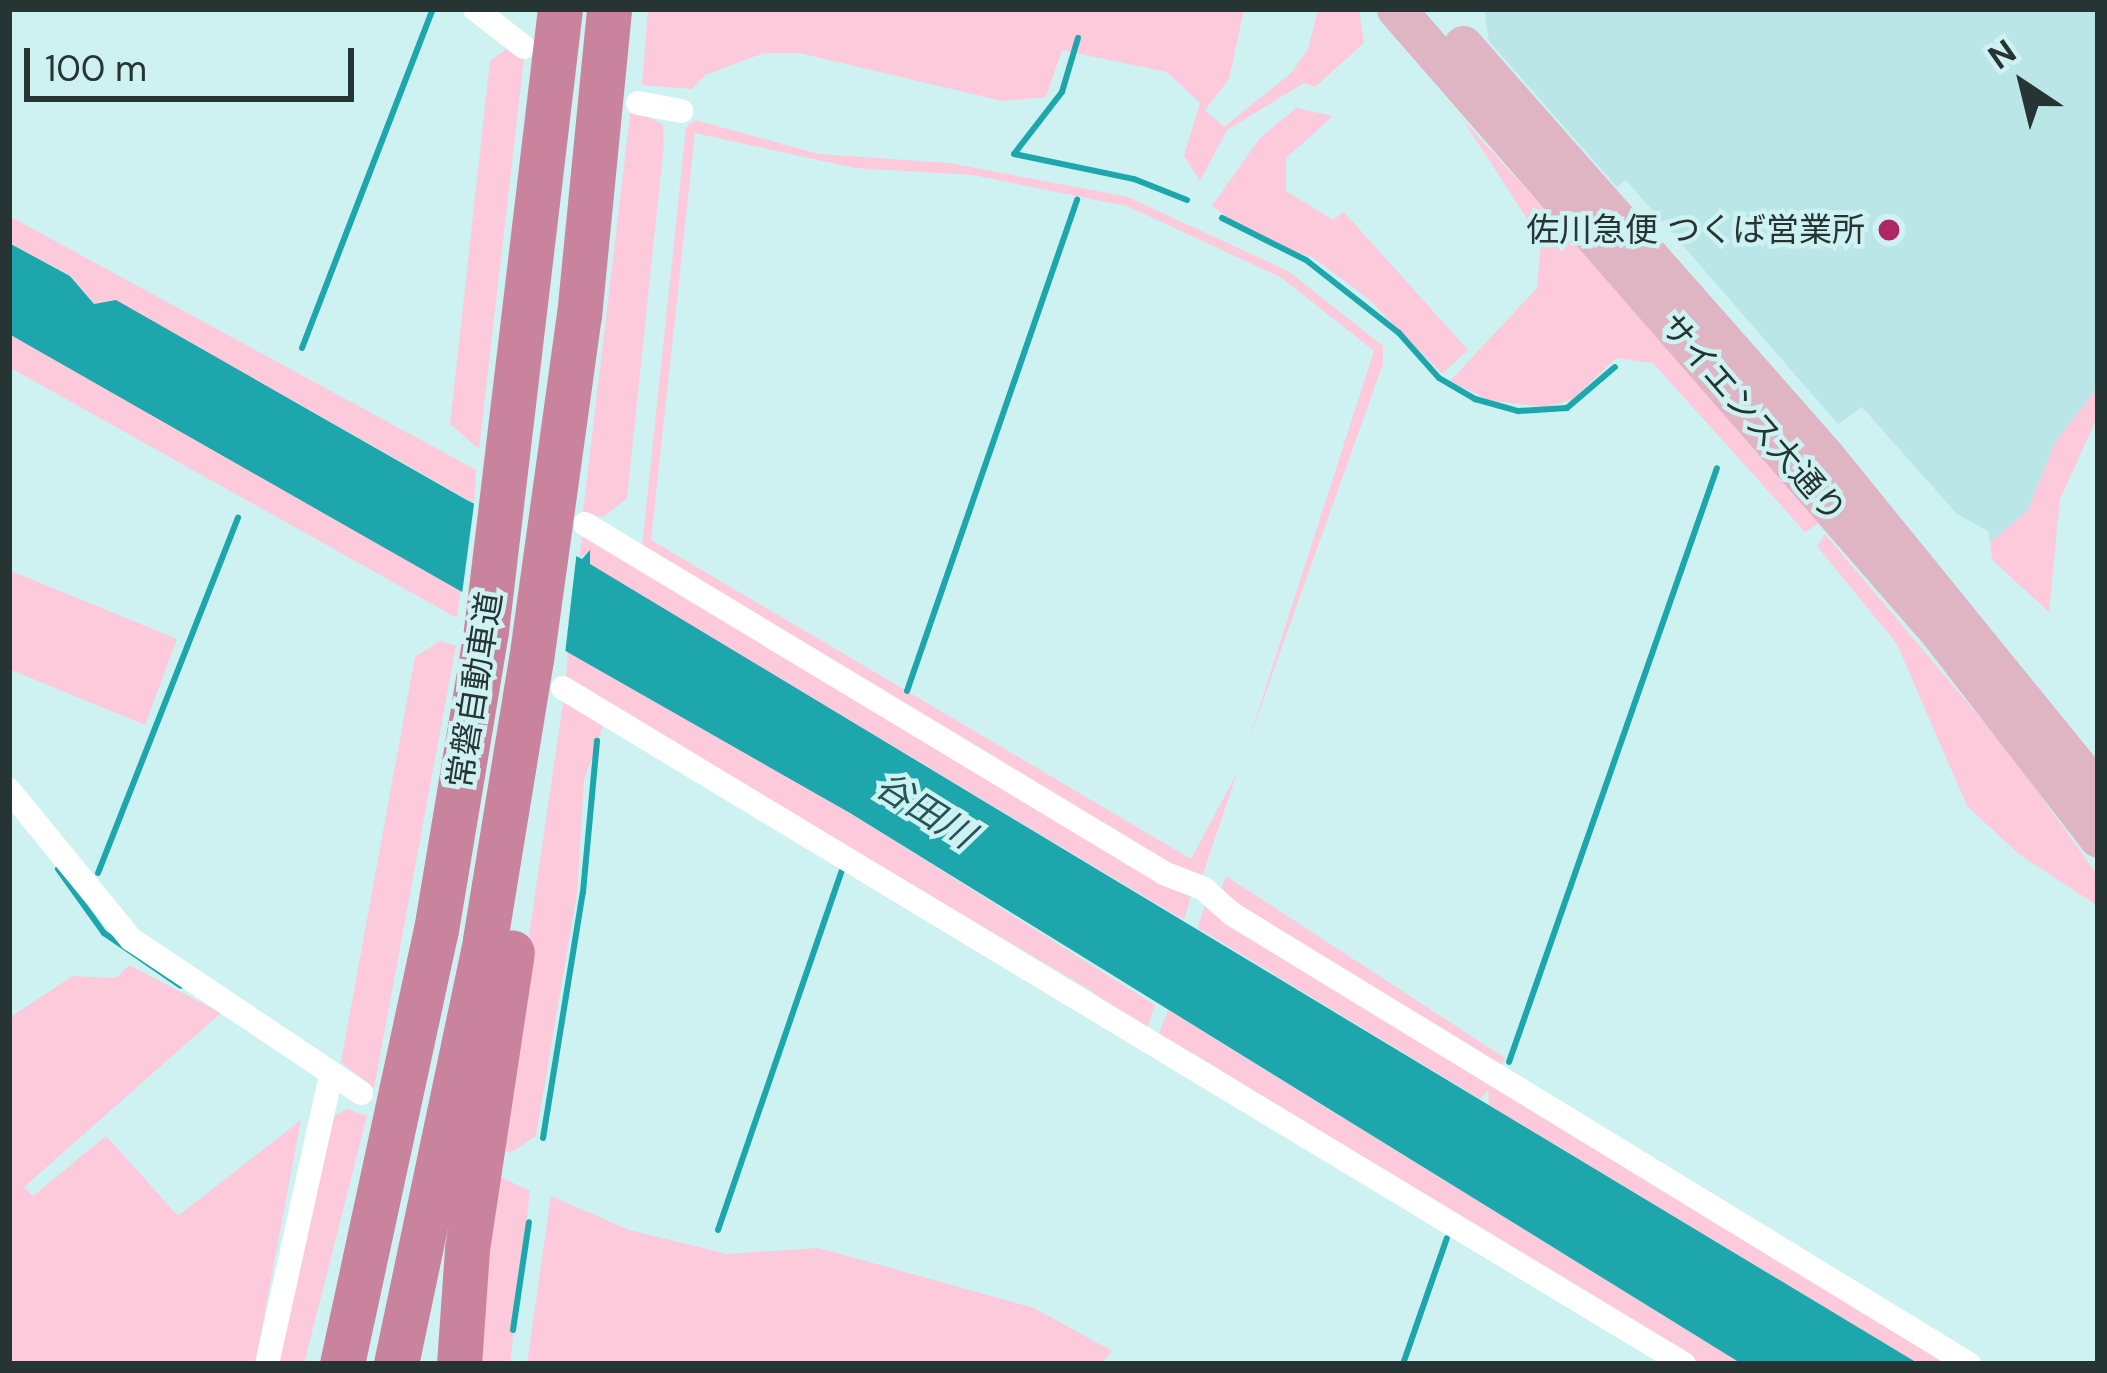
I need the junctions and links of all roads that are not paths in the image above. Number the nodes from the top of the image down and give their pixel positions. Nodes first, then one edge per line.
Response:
1 (475, 9) edge
2 (560, 9) edge
3 (609, 9) edge
4 (1396, 9) edge
5 (1431, 9) edge
6 (524, 47) dead end
7 (638, 103) dead end
8 (681, 111) dead end
9 (561, 529) junction
10 (547, 673) junction
11 (9, 790) edge
12 (2098, 792) edge
13 (2098, 838) edge
14 (330, 1079) junction
15 (361, 1094) dead end
16 (267, 1364) edge
17 (340, 1364) edge
18 (396, 1364) edge
19 (459, 1364) edge
20 (1684, 1364) edge
21 (1969, 1364) edge

1 - 6 street
2 - 17 highway, 常磐自動車道
3 - 9 highway
4 - 13 main road, サイエンス大通り
5 - 12 main road, サイエンス大通り
7 - 8 street
9 - 10 highway
9 - 21 street
10 - 18 highway, 常磐自動車道
10 - 19 highway
10 - 20 street
11 - 14 street
14 - 15 street
14 - 16 street

